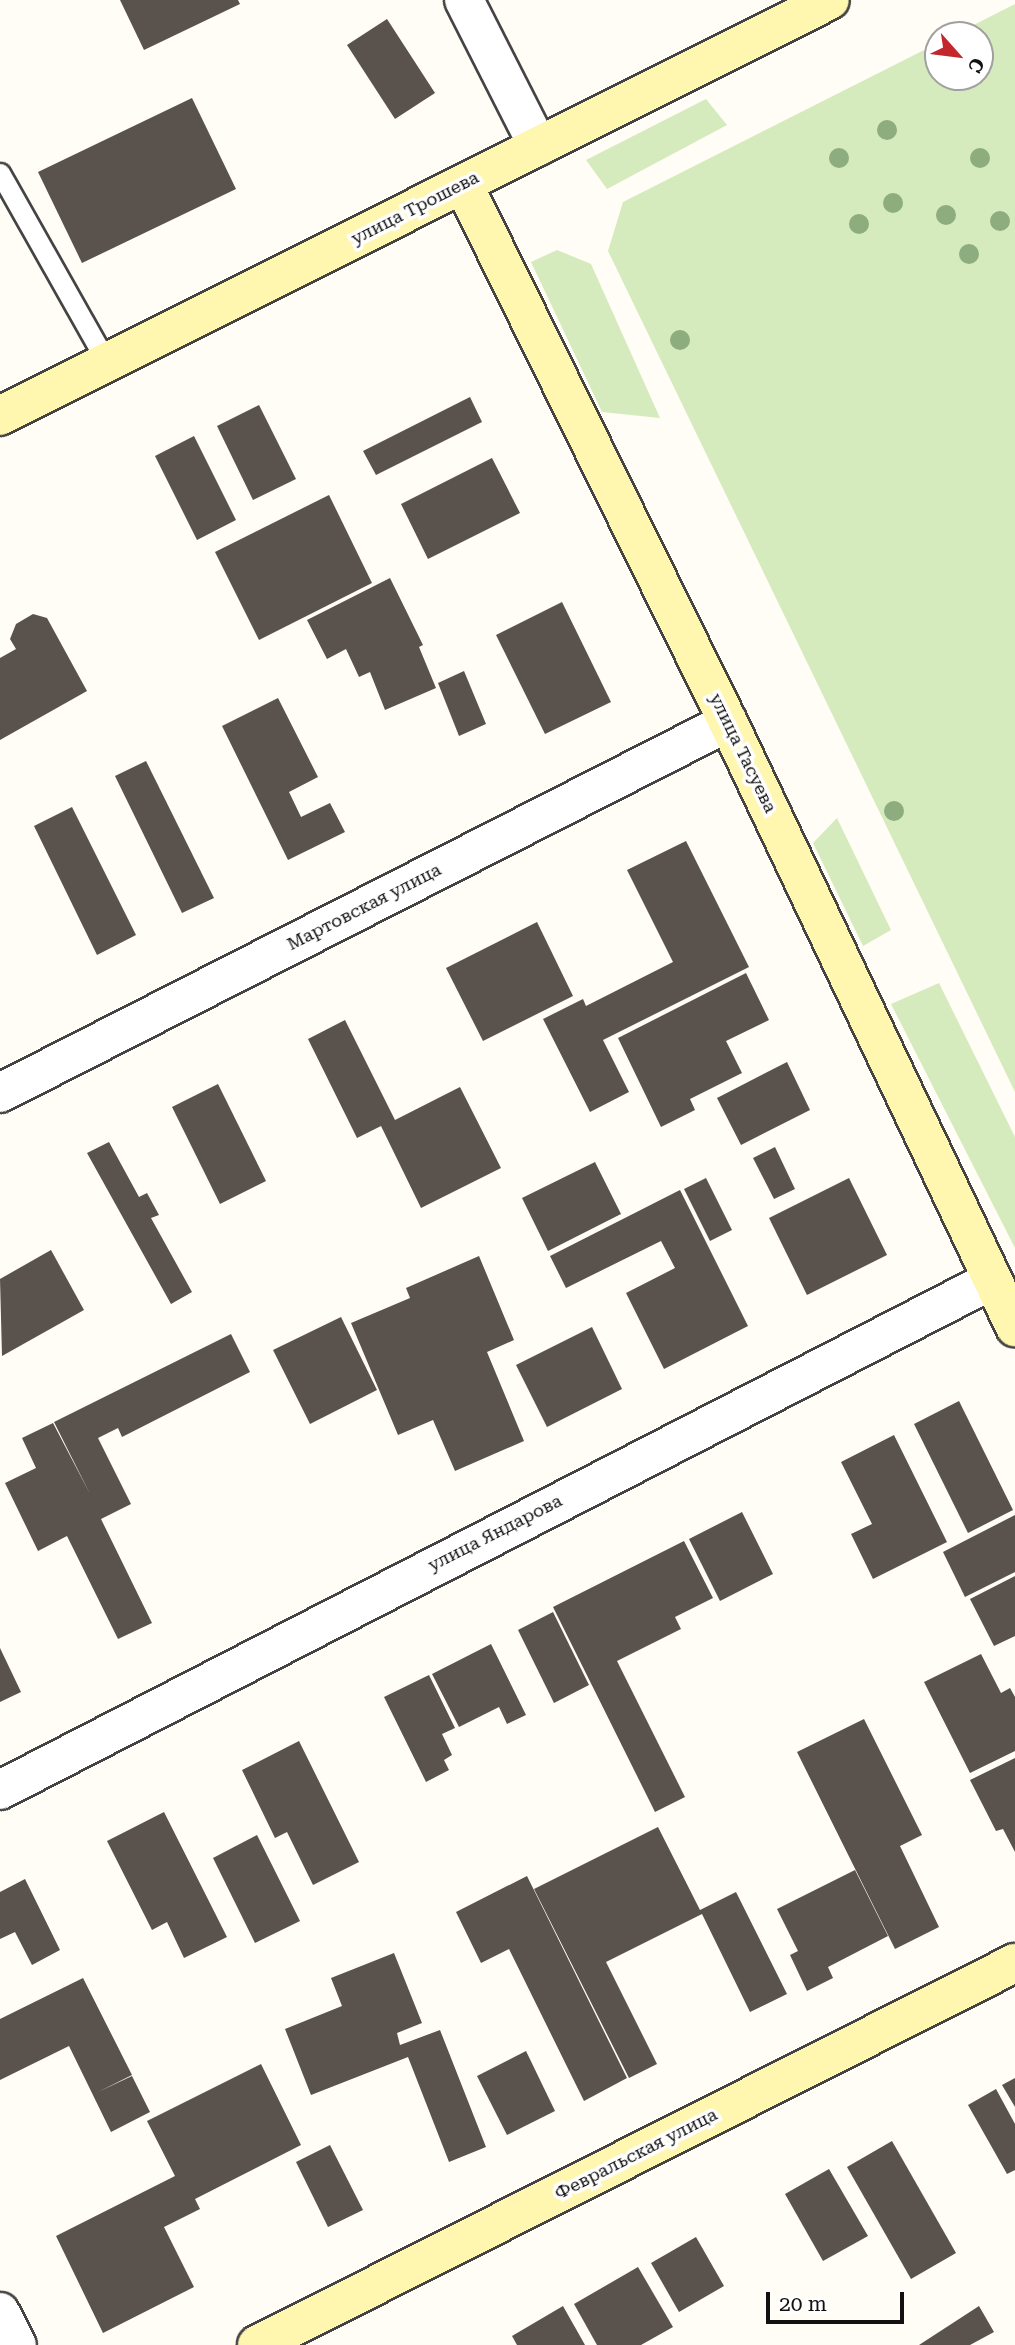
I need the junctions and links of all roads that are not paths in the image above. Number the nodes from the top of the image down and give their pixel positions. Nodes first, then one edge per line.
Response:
1 (464, 0) edge
2 (830, 0) edge
3 (538, 146) junction
4 (0, 173) edge
5 (463, 184) junction
6 (107, 363) junction
7 (0, 416) edge
8 (728, 722) junction
9 (0, 1093) edge
10 (992, 1280) junction
11 (1015, 1326) edge
12 (0, 1790) edge
13 (1015, 1963) edge
14 (0, 2312) edge
15 (17, 2345) edge
16 (257, 2345) edge

1 - 3 street
2 - 3 street, улица Трошева
3 - 5 street, улица Трошева
4 - 6 lane
5 - 6 street, улица Трошева
5 - 8 street, улица Тасуева
6 - 7 street, улица Трошева
8 - 9 street, Мартовская улица
8 - 10 street, улица Тасуева
10 - 11 street, улица Тасуева
10 - 12 street, улица Яндарова
13 - 16 street, Февральская улица
14 - 15 street

